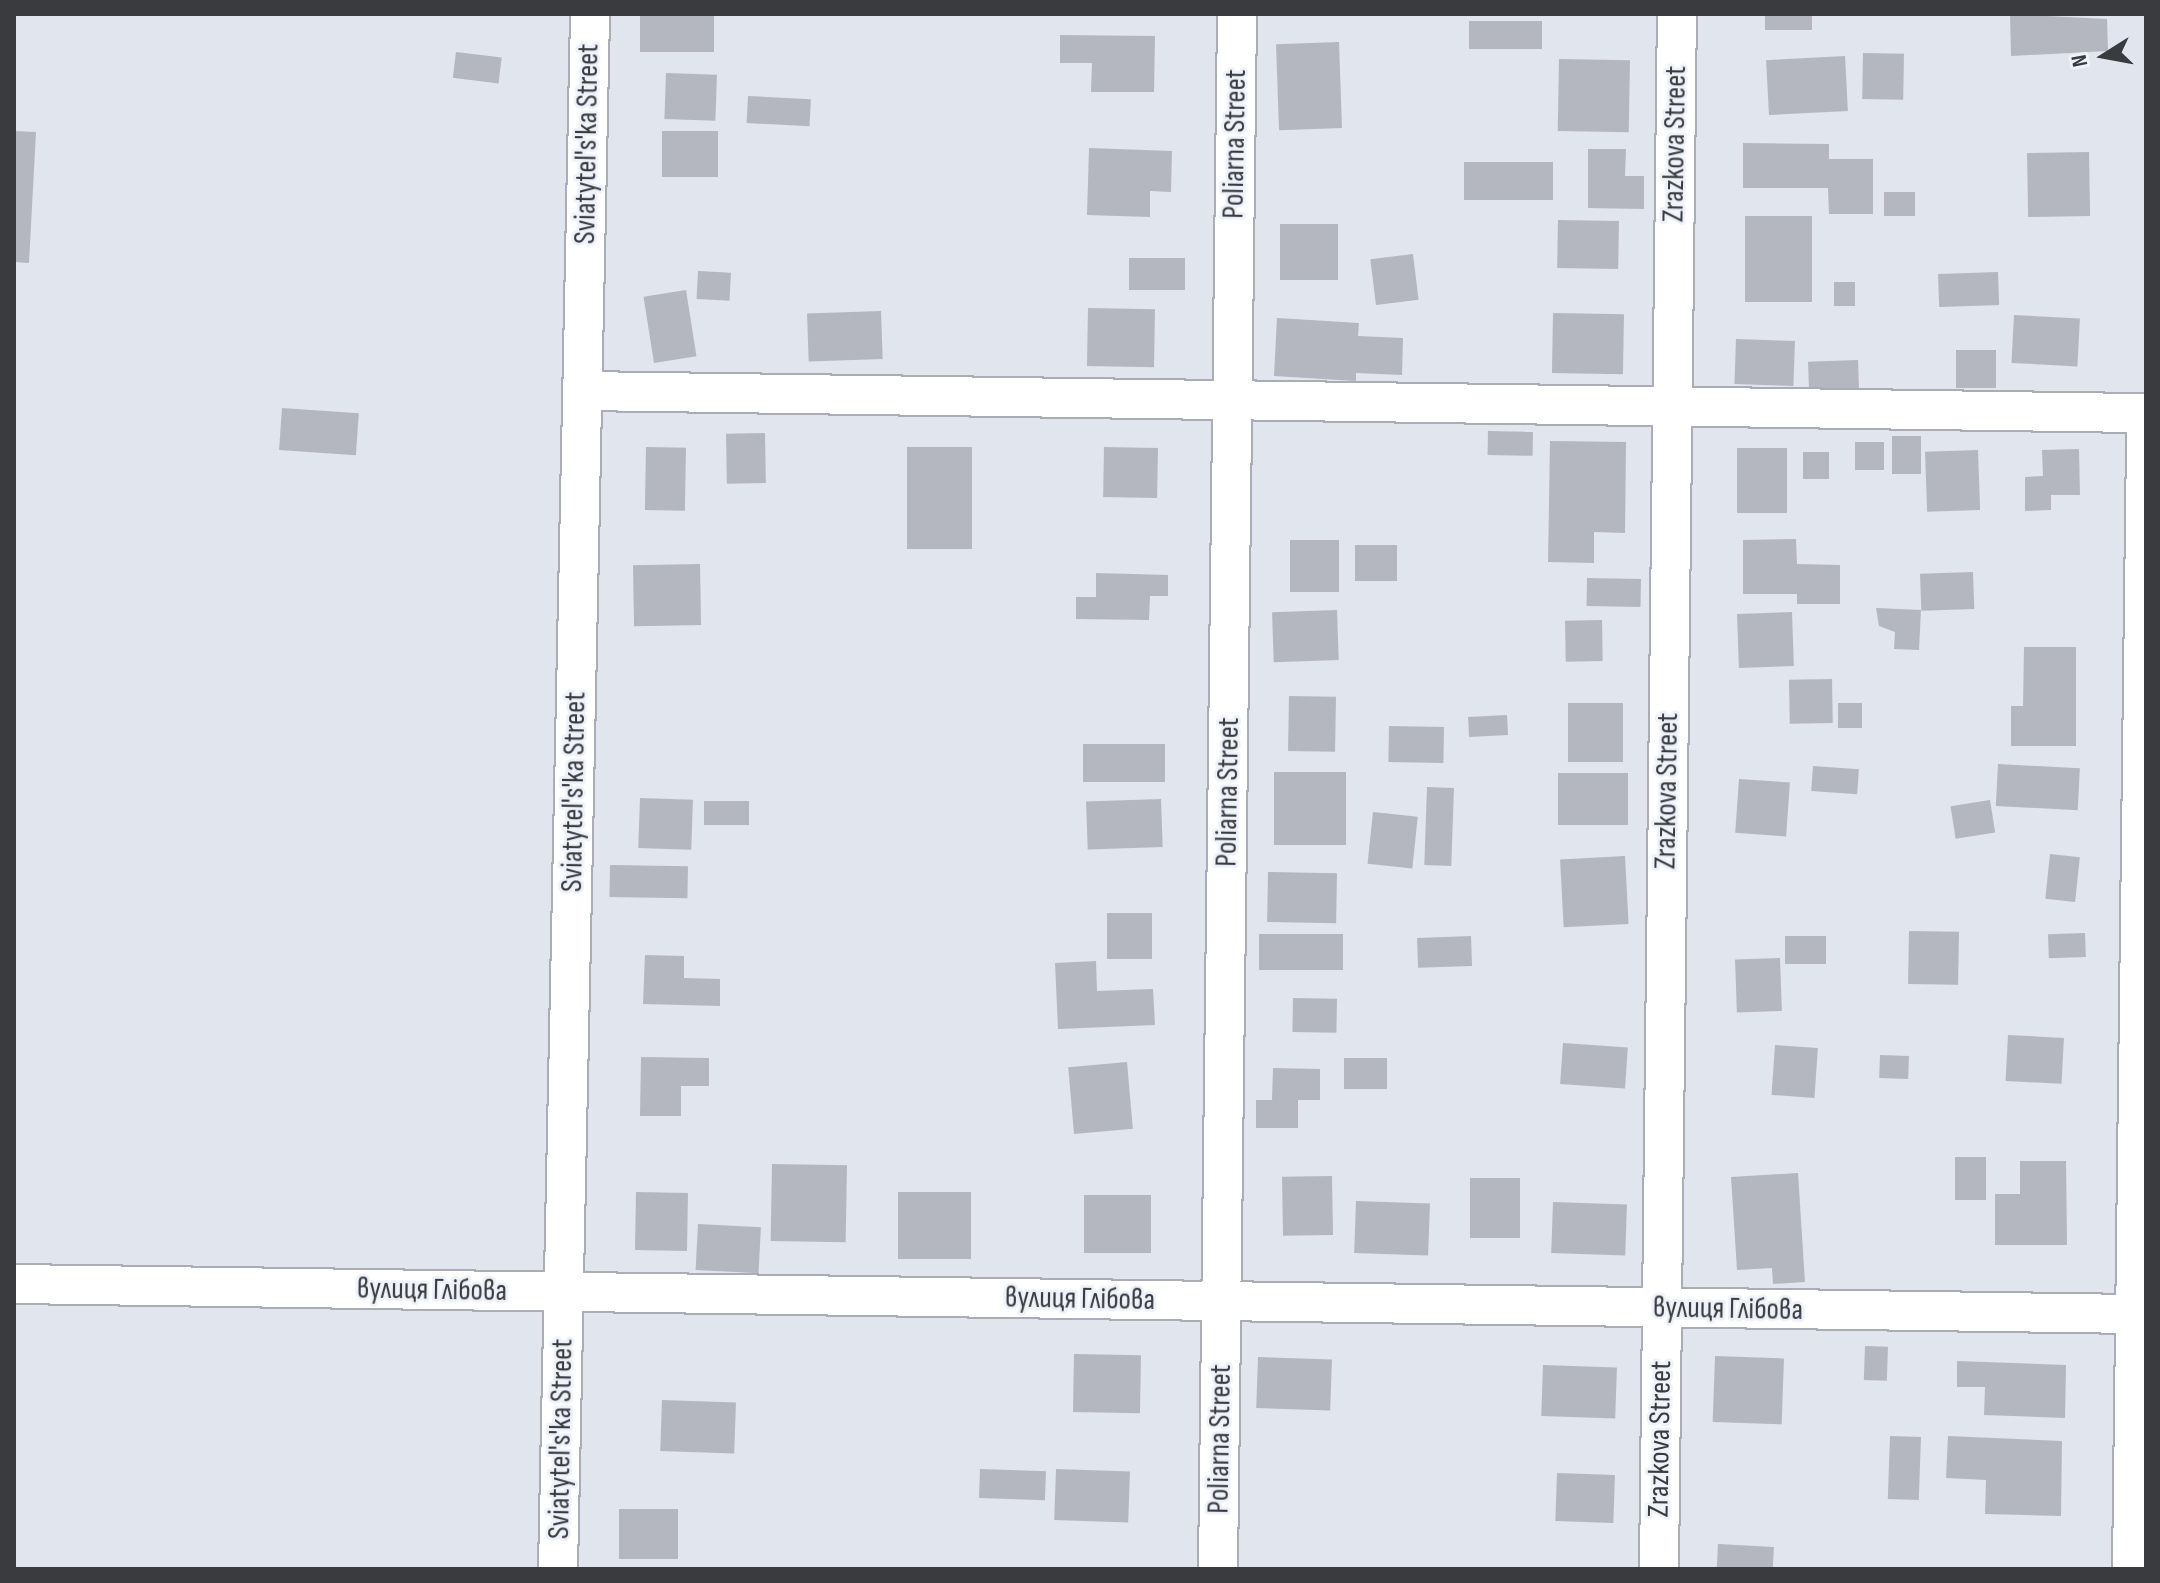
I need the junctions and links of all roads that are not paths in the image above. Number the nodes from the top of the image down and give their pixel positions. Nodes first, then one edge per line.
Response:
1 (590, 14) edge
2 (1237, 14) edge
3 (1677, 14) edge
4 (582, 391) junction
5 (1232, 400) junction
6 (1672, 406) junction
7 (2146, 413) edge
8 (2146, 433) edge
9 (14, 1284) edge
10 (564, 1292) junction
11 (1221, 1301) junction
12 (1662, 1308) junction
13 (2141, 1314) edge
14 (558, 1569) edge
15 (1218, 1569) edge
16 (1659, 1569) edge
17 (2132, 1569) edge

1 - 4 street, Sviatytel's'ka Street
2 - 5 street, Poliarna Street
3 - 6 street, Zrazkova Street
4 - 5 street
4 - 10 street, Sviatytel's'ka Street
5 - 6 street
5 - 11 street, Poliarna Street
6 - 7 street
6 - 12 street, Zrazkova Street
8 - 13 street
9 - 10 street, вулиця Глібова
10 - 11 street, вулиця Глібова
10 - 14 street, Sviatytel's'ka Street
11 - 12 street, вулиця Глібова
11 - 15 street, Poliarna Street
12 - 13 street, вулиця Глібова
12 - 16 street, Zrazkova Street
13 - 17 street

